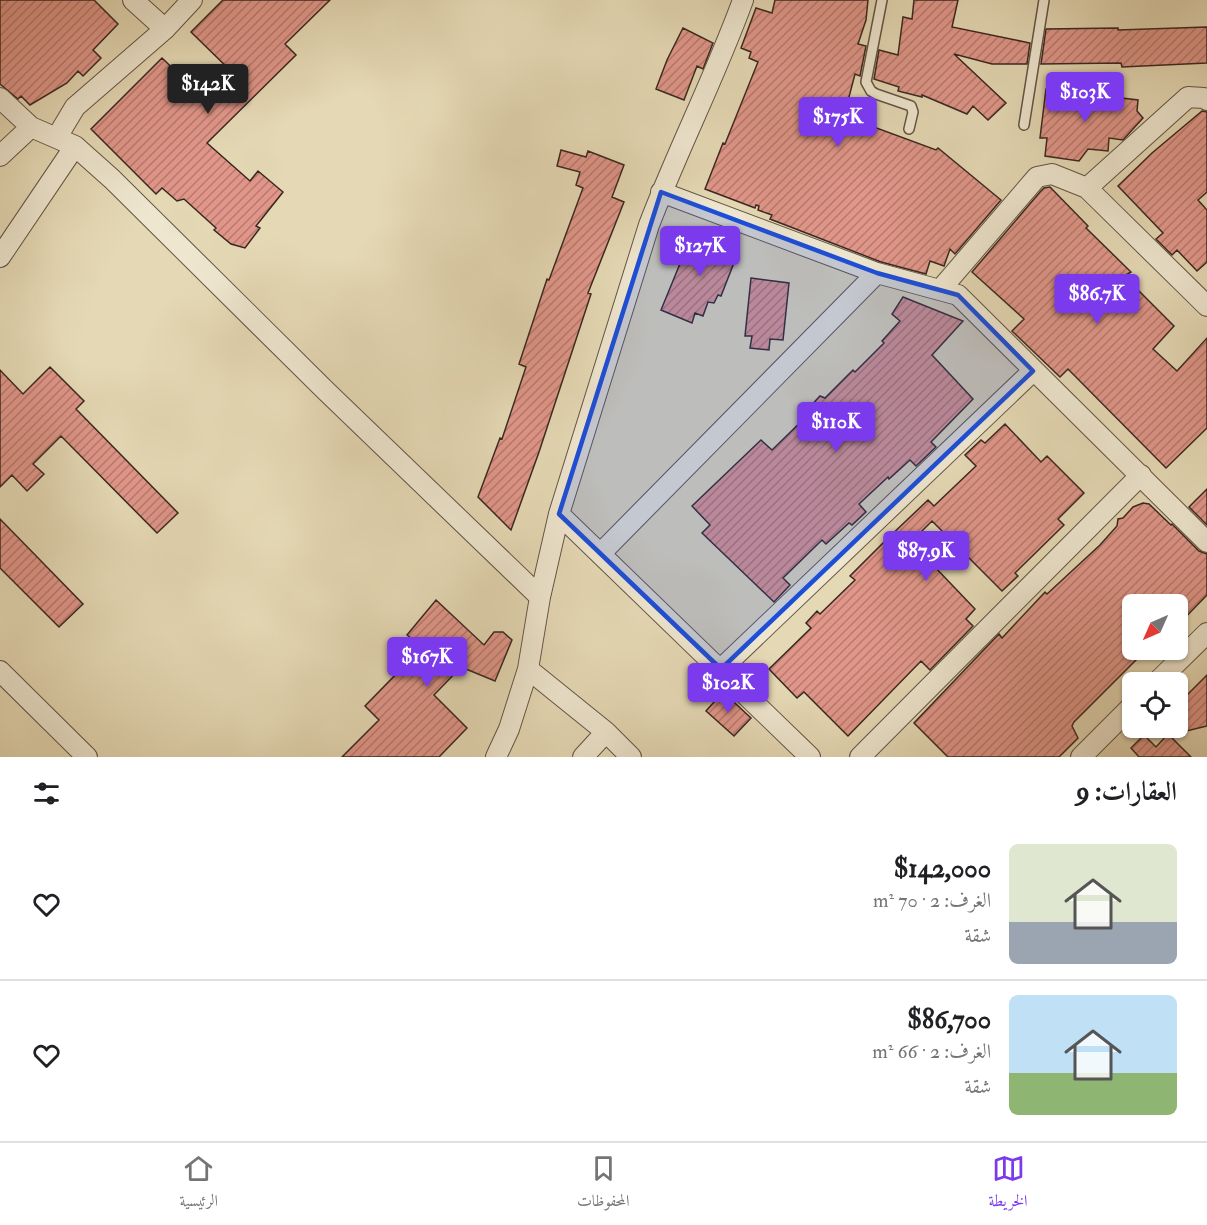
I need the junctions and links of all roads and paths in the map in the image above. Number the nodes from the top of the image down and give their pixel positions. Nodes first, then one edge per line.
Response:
1 (134, 0) edge
2 (192, 0) edge
3 (743, 0) edge
4 (882, 0) edge
5 (1044, 0) edge
6 (165, 29) junction
7 (0, 98) edge
8 (1207, 100) edge
9 (1024, 125) dead end
10 (31, 126) junction
11 (909, 129) dead end
12 (57, 137) junction
13 (75, 146) junction
14 (0, 156) edge
15 (1087, 188) junction
16 (661, 192) junction
17 (0, 257) edge
18 (877, 273) junction
19 (940, 290) junction
20 (1207, 306) edge
21 (1033, 371) junction
22 (1141, 475) junction
23 (559, 514) junction
24 (1207, 542) edge
25 (600, 554) junction
26 (540, 597) junction
27 (1207, 633) edge
28 (528, 669) junction
29 (721, 669) junction
30 (0, 670) edge
31 (1167, 672) edge
32 (1122, 716) edge
33 (606, 732) junction
34 (87, 757) edge
35 (496, 757) edge
36 (583, 757) edge
37 (631, 757) edge
38 (810, 757) edge
39 (860, 757) edge
40 (1081, 757) edge

1 - 6 street
2 - 6 street
3 - 16 street
4 - 11 lane
5 - 9 lane
6 - 12 street
7 - 10 street
8 - 15 street
10 - 12 street
10 - 14 street
12 - 13 street
13 - 17 street
13 - 26 street
15 - 19 street
15 - 20 street
16 - 18 street
16 - 23 street
18 - 19 street
18 - 25 street
19 - 21 street
21 - 22 street
21 - 29 street
22 - 24 street
22 - 39 street
23 - 25 street
23 - 26 street
25 - 29 street
26 - 28 street
27 - 31 street
28 - 33 street
28 - 35 street
29 - 38 street
30 - 34 street
32 - 40 street
33 - 36 street
33 - 37 street

